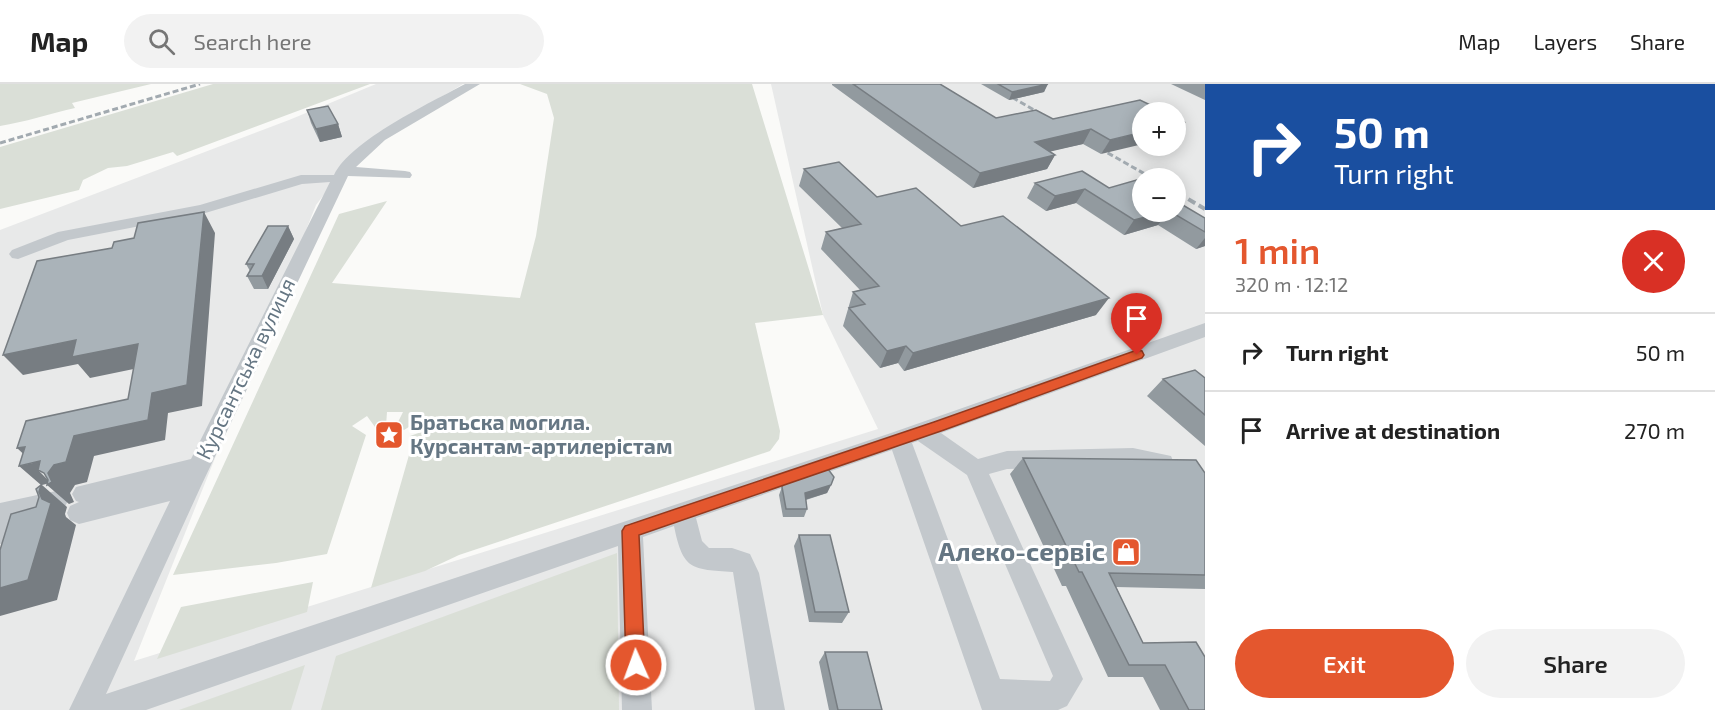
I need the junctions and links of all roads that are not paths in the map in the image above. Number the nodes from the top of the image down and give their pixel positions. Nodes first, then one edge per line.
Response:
1 (474, 84) edge
2 (335, 174) junction
3 (405, 175) dead end
4 (18, 254) dead end
5 (1205, 330) edge
6 (909, 436) junction
7 (1163, 463) edge
8 (975, 469) junction
9 (194, 477) junction
10 (82, 504) dead end
11 (683, 513) junction
12 (0, 514) edge
13 (630, 531) junction
14 (0, 533) edge
15 (994, 701) edge
16 (84, 710) edge
17 (104, 710) edge
18 (637, 710) edge
19 (770, 710) edge

1 - 2 street, Курсантська вулиця
2 - 3 street
2 - 4 street
2 - 9 street, Курсантська вулиця
5 - 6 street
6 - 8 street
6 - 11 street
6 - 15 street
7 - 8 street
8 - 15 street
9 - 10 street
9 - 16 street, Курсантська вулиця
11 - 13 street
11 - 19 street
12 - 14 street
13 - 17 street
13 - 18 street

